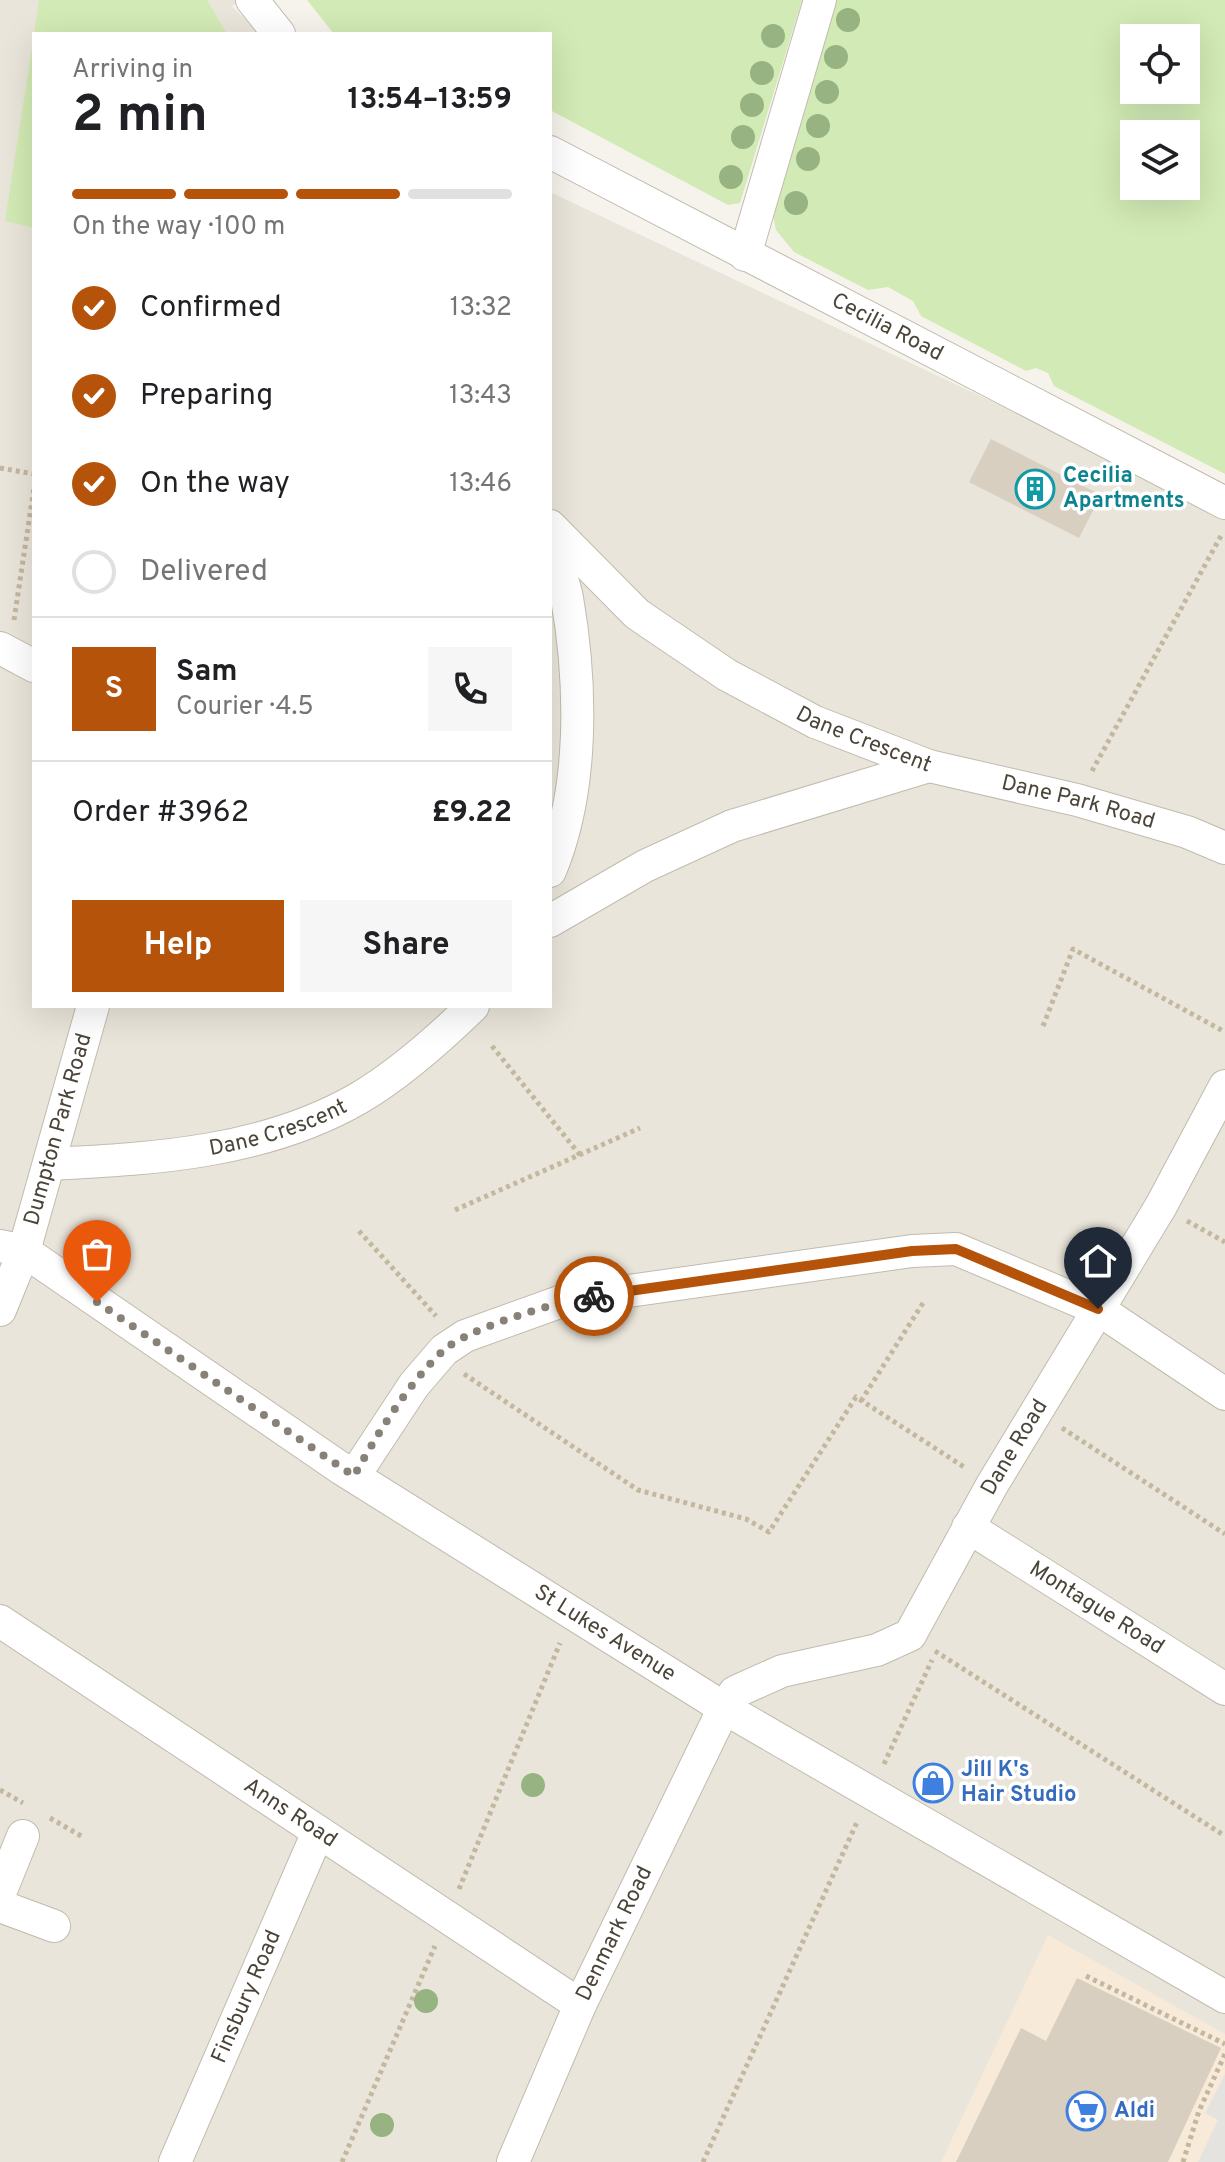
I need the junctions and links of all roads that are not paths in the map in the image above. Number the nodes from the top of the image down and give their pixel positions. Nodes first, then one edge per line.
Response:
1 (820, 0) edge
2 (552, 153) edge
3 (745, 255) junction
4 (1225, 503) edge
5 (552, 528) edge
6 (552, 552) edge
7 (929, 766) junction
8 (1225, 848) edge
9 (552, 866) edge
10 (552, 920) edge
11 (92, 1008) edge
12 (471, 1008) edge
13 (1225, 1086) edge
14 (50, 1164) junction
15 (12, 1249) edge
16 (1098, 1309) junction
17 (0, 1310) edge
18 (1225, 1394) edge
19 (354, 1476) junction
20 (968, 1527) junction
21 (0, 1621) edge
22 (1225, 1689) edge
23 (724, 1708) junction
24 (318, 1832) junction
25 (23, 1836) dead end
26 (0, 1893) edge
27 (0, 1906) edge
28 (54, 1926) dead end
29 (1225, 1997) edge
30 (580, 2005) junction
31 (175, 2162) edge
32 (513, 2162) edge

1 - 3 street
2 - 3 street, Cecilia Road
3 - 4 street, Cecilia Road
5 - 7 street, Dane Crescent
6 - 9 street
7 - 8 street, Dane Park Road
7 - 10 street, Dane Crescent
11 - 14 street, Dumpton Park Road
12 - 14 street, Dane Crescent
13 - 16 street, Dane Road
14 - 15 street, Dumpton Park Road
15 - 17 street, Dumpton Park Road
15 - 19 street, St Lukes Avenue
16 - 18 street
16 - 19 street
16 - 20 street, Dane Road
19 - 23 street, St Lukes Avenue
20 - 22 street, Montague Road
20 - 23 street, Dane Road
21 - 24 street, Anns Road
23 - 29 street, St Lukes Avenue
23 - 30 street, Denmark Road
24 - 30 street, Anns Road
24 - 31 street, Finsbury Road
25 - 26 street
27 - 28 street
30 - 32 street, Denmark Road

